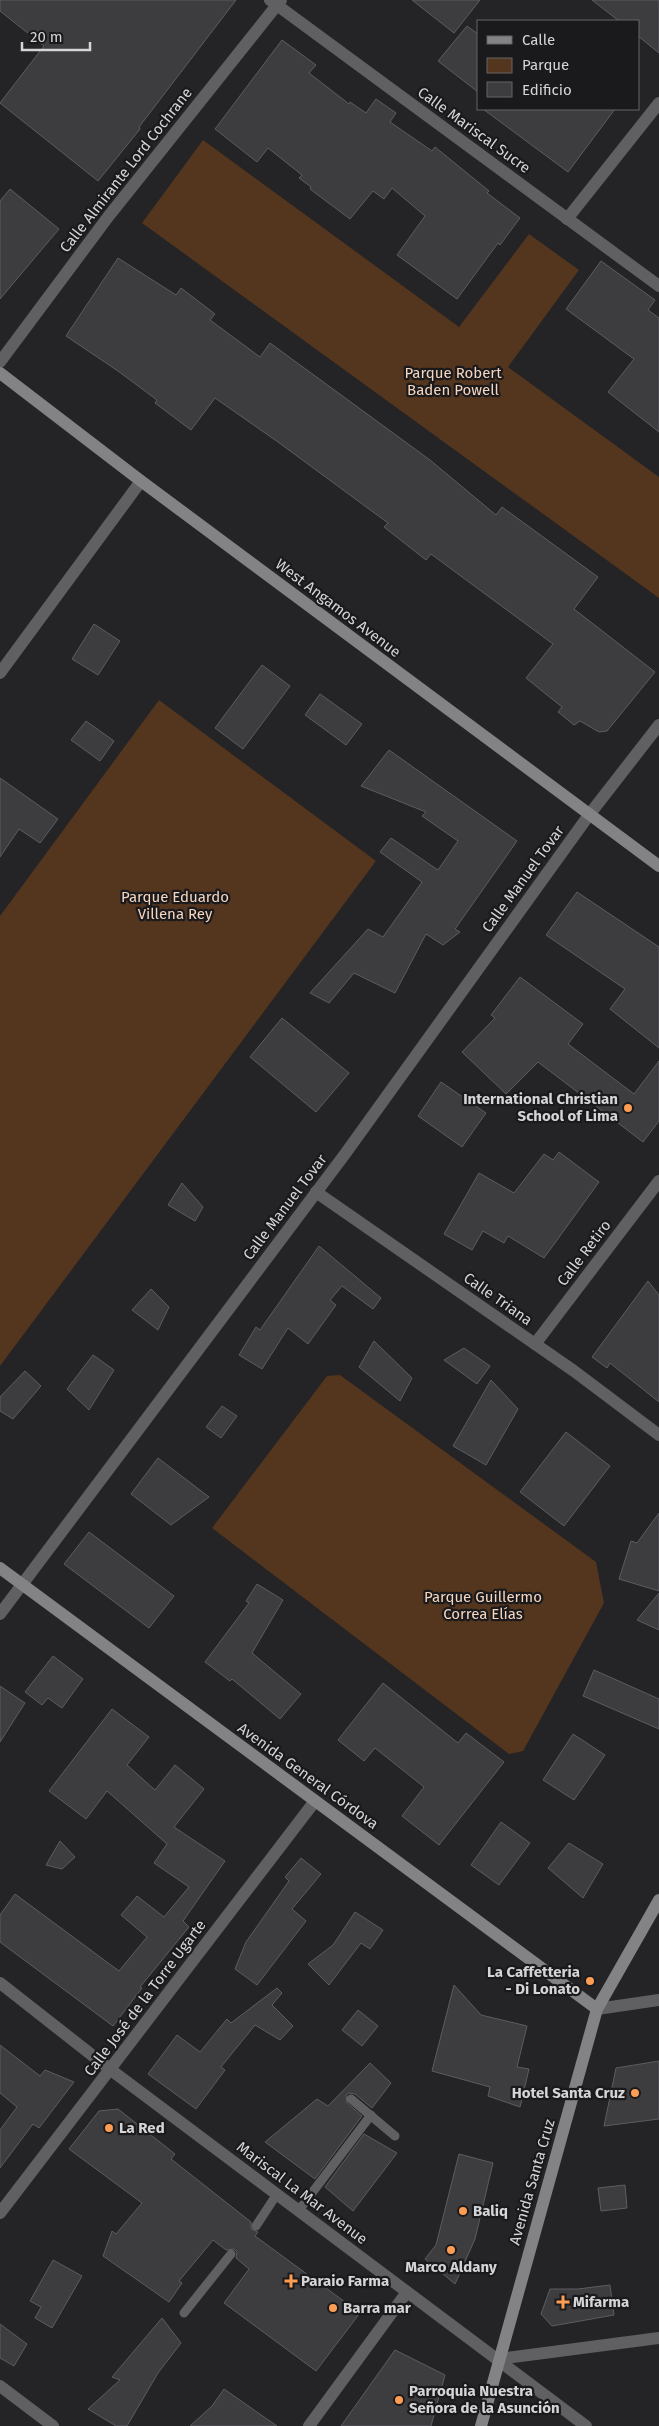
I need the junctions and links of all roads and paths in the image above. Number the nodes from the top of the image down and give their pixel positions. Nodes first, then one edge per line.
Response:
1 (276, 2) edge
2 (659, 104) edge
3 (567, 219) junction
4 (659, 286) edge
5 (0, 362) edge
6 (0, 373) edge
7 (141, 481) junction
8 (0, 673) edge
9 (659, 726) edge
10 (590, 814) junction
11 (659, 866) edge
12 (659, 1181) edge
13 (316, 1192) junction
14 (535, 1344) junction
15 (659, 1435) edge
16 (0, 1568) edge
17 (22, 1585) junction
18 (0, 1614) edge
19 (315, 1801) junction
20 (659, 1900) edge
21 (0, 1983) edge
22 (659, 2000) edge
23 (597, 2009) junction
24 (111, 2070) junction
25 (351, 2099) dead end
26 (371, 2115) junction
27 (395, 2136) dead end
28 (276, 2194) junction
29 (299, 2210) junction
30 (0, 2213) edge
31 (256, 2226) dead end
32 (231, 2254) dead end
33 (407, 2292) junction
34 (184, 2313) dead end
35 (659, 2338) edge
36 (499, 2359) junction
37 (0, 2386) edge
38 (54, 2426) edge
39 (309, 2426) edge
40 (481, 2426) edge
41 (586, 2426) edge

1 - 3 street, Calle Mariscal Sucre
1 - 5 street, Calle Almirante Lord Cochrane
2 - 3 street
3 - 4 street, Calle Mariscal Sucre
6 - 7 street, West Angamos Avenue
7 - 8 street
7 - 10 street, West Angamos Avenue
9 - 10 street, Calle Manuel Tovar
10 - 11 street, West Angamos Avenue
10 - 13 street, Calle Manuel Tovar
12 - 14 street, Calle Retiro
13 - 14 street, Calle Triana
13 - 17 street, Calle Manuel Tovar
14 - 15 street, Calle Triana
16 - 17 street, Avenida General Córdova
17 - 18 street, Calle Manuel Tovar
17 - 19 street, Avenida General Córdova
19 - 23 street, Avenida General Córdova
19 - 24 street, Calle José de la Torre Ugarte
20 - 23 street, Avenida Santa Cruz
21 - 24 street, Mariscal La Mar Avenue
22 - 23 street
23 - 36 street, Avenida Santa Cruz
24 - 28 street, Mariscal La Mar Avenue
24 - 30 street, Calle José de la Torre Ugarte
25 - 26 lane
26 - 27 lane
26 - 29 lane
28 - 29 street, Mariscal La Mar Avenue
28 - 31 lane
29 - 33 street, Mariscal La Mar Avenue
32 - 34 lane
33 - 36 street, Mariscal La Mar Avenue
33 - 39 street
35 - 36 street
36 - 40 street, Avenida Santa Cruz
36 - 41 street, Mariscal La Mar Avenue
37 - 38 street

